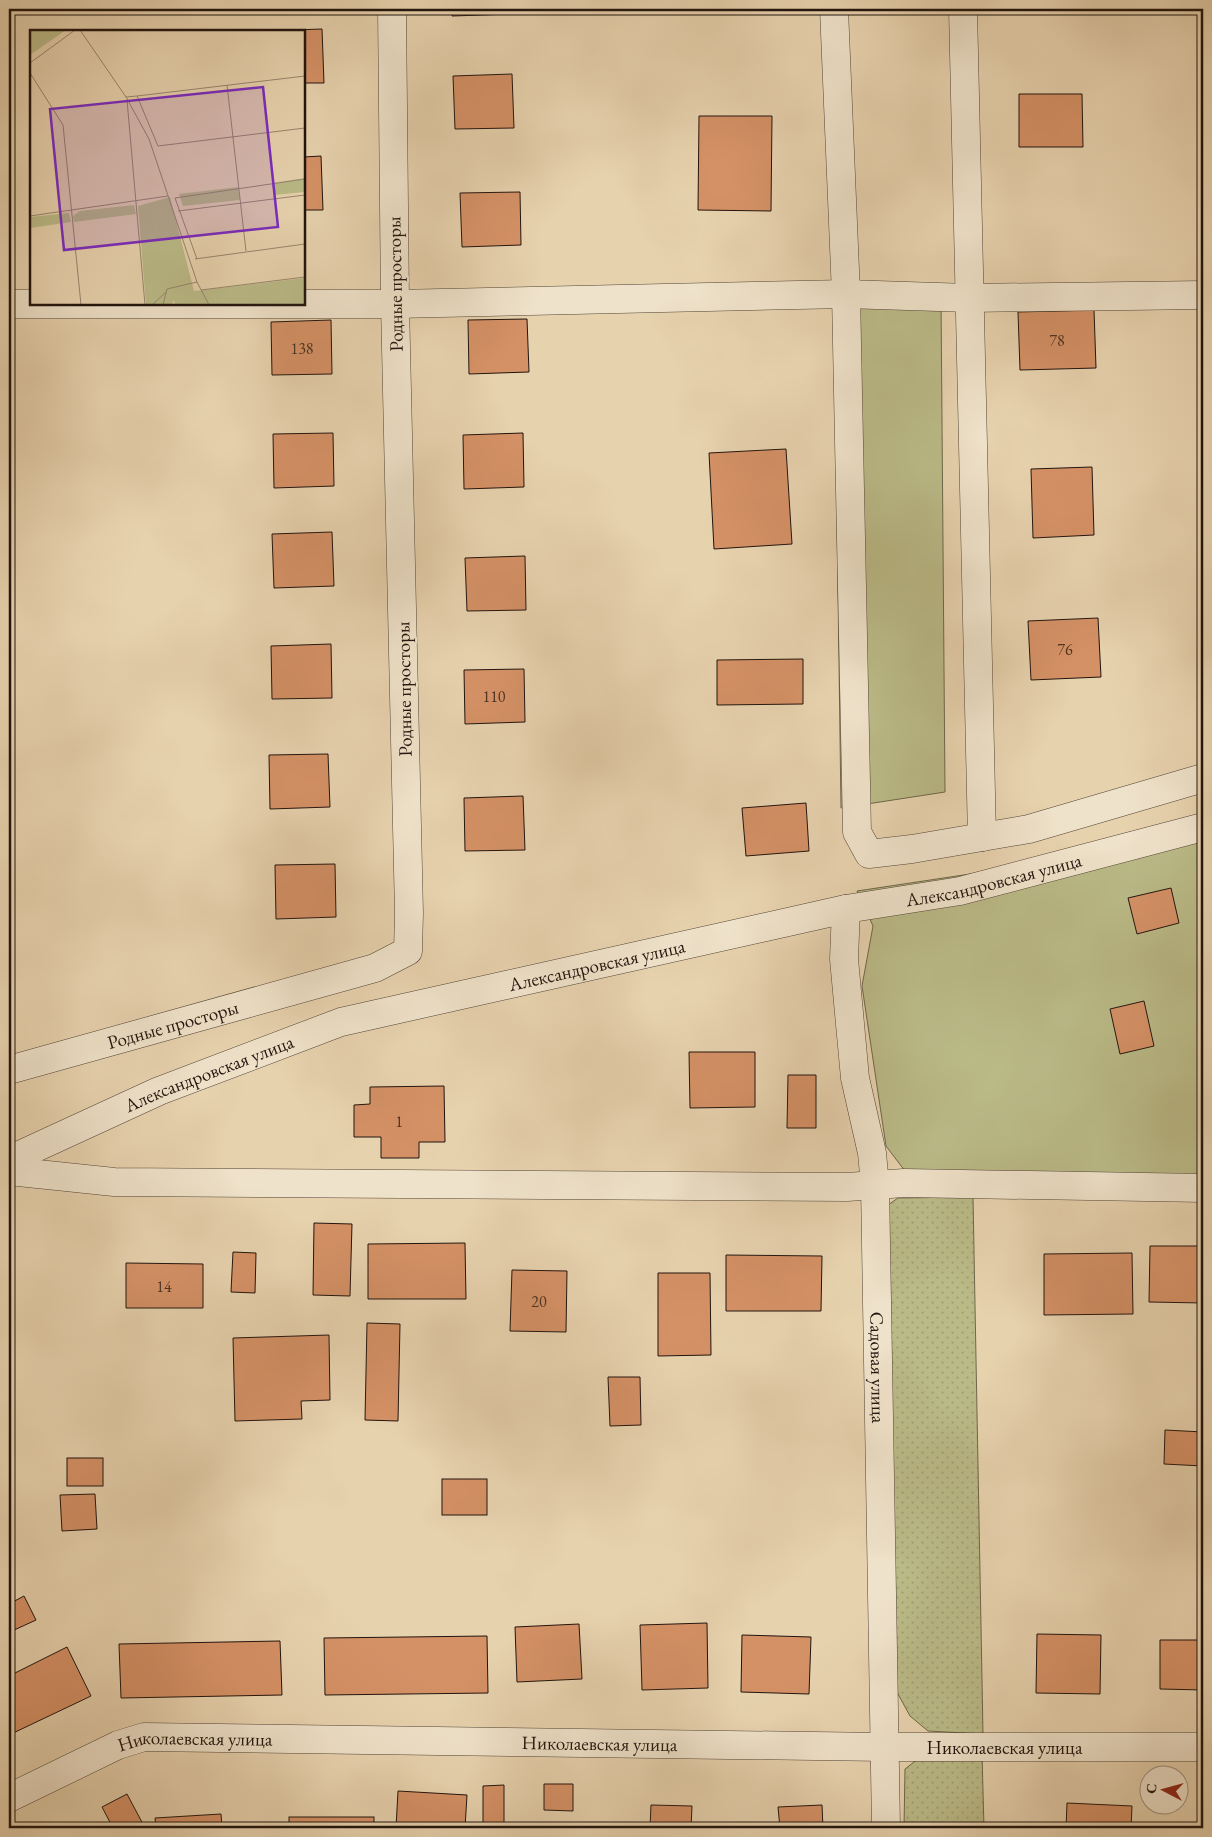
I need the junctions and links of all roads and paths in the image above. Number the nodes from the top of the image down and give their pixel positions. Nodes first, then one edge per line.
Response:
1 (392, 9) edge
2 (834, 9) edge
3 (962, 9) edge
4 (846, 294) junction
5 (1203, 295) edge
6 (969, 298) junction
7 (9, 304) edge
8 (30, 304) edge
9 (305, 304) edge
10 (395, 304) junction
11 (1203, 778) edge
12 (1203, 827) edge
13 (982, 837) junction
14 (846, 909) junction
15 (9, 1070) edge
16 (9, 1160) edge
17 (9, 1171) edge
18 (875, 1185) junction
19 (1203, 1188) edge
20 (884, 1747) junction
21 (1203, 1747) edge
22 (9, 1798) edge
23 (886, 1828) edge

1 - 10 street, Родные просторы
2 - 4 street
3 - 6 street
4 - 6 street
4 - 10 street
4 - 13 street
5 - 6 street
6 - 13 street
7 - 8 street
9 - 10 street
10 - 15 street, Родные просторы
11 - 13 street
12 - 14 street, Александровская улица
14 - 16 street, Александровская улица
14 - 18 street, Садовая улица
17 - 18 street
18 - 19 street
18 - 20 street, Садовая улица
20 - 21 street, Николаевская улица
20 - 22 street, Николаевская улица
20 - 23 street, Садовая улица

